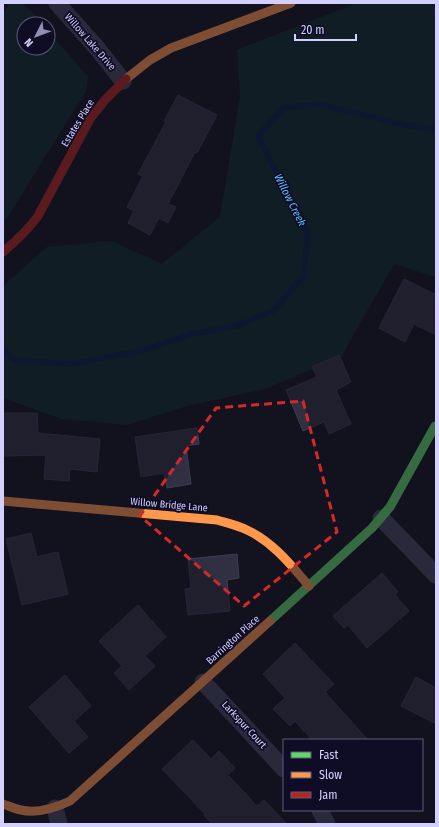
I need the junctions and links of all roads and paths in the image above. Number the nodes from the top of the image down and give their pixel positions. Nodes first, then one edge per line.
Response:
1 (57, 3) edge
2 (291, 3) edge
3 (123, 81) junction
4 (3, 252) edge
5 (435, 426) dead end
6 (3, 501) edge
7 (381, 518) junction
8 (436, 575) edge
9 (309, 586) junction
10 (202, 682) junction
11 (283, 768) edge
12 (3, 804) edge
13 (55, 808) junction
14 (320, 811) edge
15 (59, 824) edge
16 (327, 824) edge

1 - 3 street, Willow Lake Drive
2 - 3 street, Estates Place
3 - 4 street, Estates Place
5 - 7 street, Barrington Place
6 - 9 street, Willow Bridge Lane
7 - 8 street
7 - 9 street, Barrington Place
9 - 10 street, Barrington Place
10 - 11 street, Larkspur Court
10 - 13 street, Barrington Place
12 - 13 street, Barrington Place
13 - 15 street
14 - 16 street

